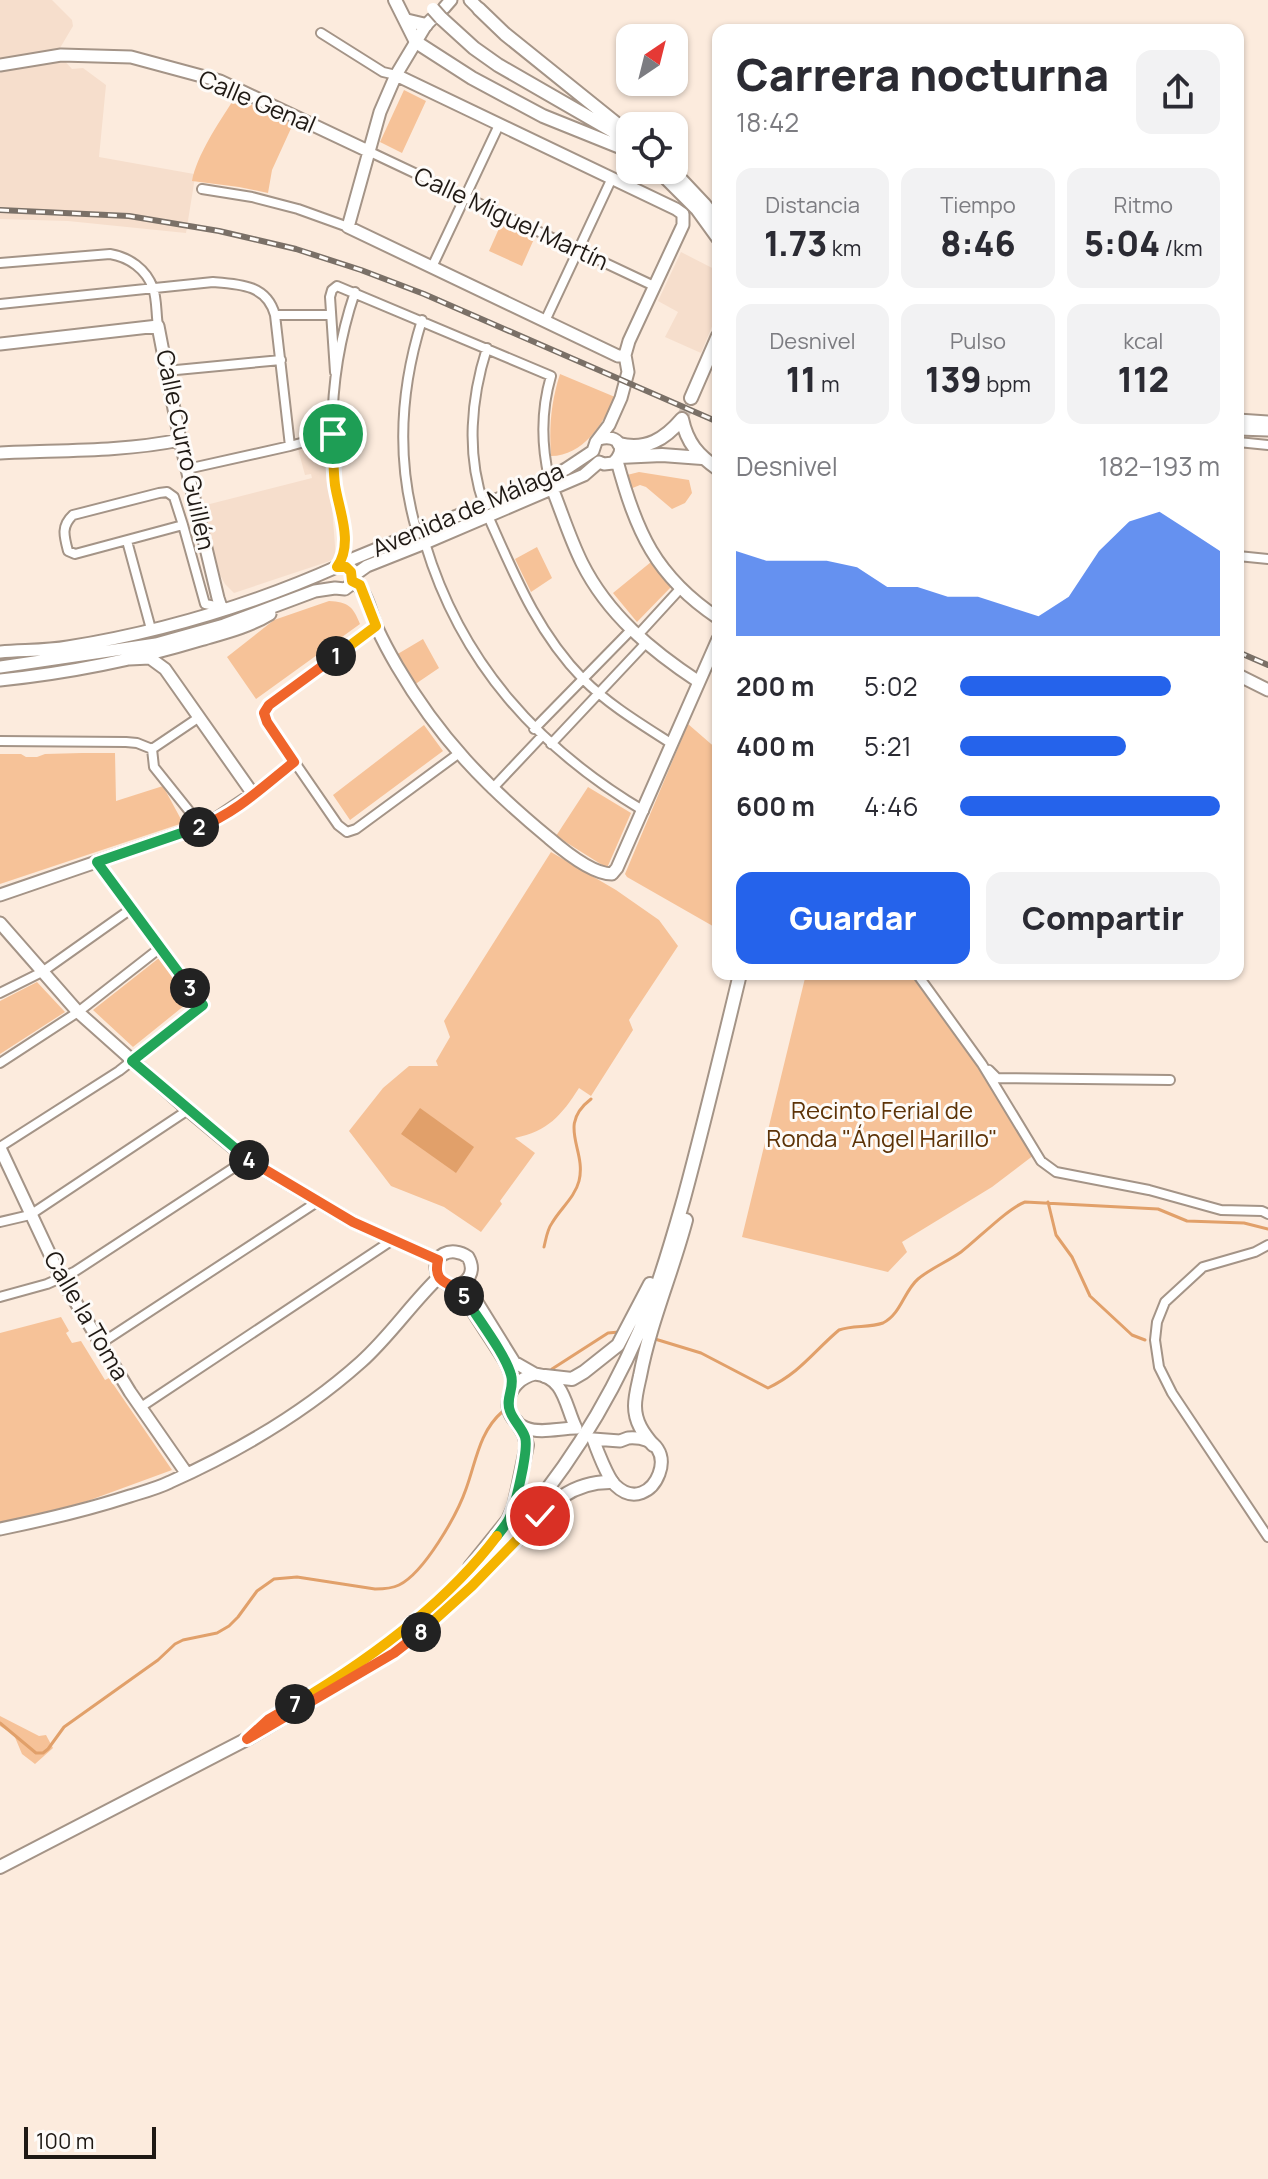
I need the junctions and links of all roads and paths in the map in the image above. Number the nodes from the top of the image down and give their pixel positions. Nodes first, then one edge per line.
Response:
1 (395, 0) edge
2 (475, 4) edge
3 (436, 11) edge
4 (405, 20) junction
5 (321, 33) dead end
6 (416, 42) junction
7 (0, 65) edge
8 (396, 75) junction
9 (499, 125) junction
10 (616, 131) edge
11 (616, 134) edge
12 (616, 138) edge
13 (368, 151) junction
14 (612, 178) junction
15 (672, 184) edge
16 (686, 184) edge
17 (202, 189) dead end
18 (465, 197) junction
19 (712, 215) edge
20 (348, 227) junction
21 (712, 230) edge
22 (578, 250) junction
23 (0, 263) edge
24 (432, 267) junction
25 (654, 286) junction
26 (153, 288) junction
27 (355, 292) junction
28 (0, 304) edge
29 (275, 315) junction
30 (330, 315) junction
31 (422, 320) junction
32 (545, 321) junction
33 (158, 326) junction
34 (0, 344) edge
35 (487, 348) junction
36 (712, 350) edge
37 (625, 355) junction
38 (281, 360) junction
39 (166, 371) junction
40 (335, 372) junction
41 (691, 398) tunnel mouth
42 (1268, 409) edge
43 (1244, 422) edge
44 (1244, 424) edge
45 (609, 425) junction
46 (1268, 426) edge
47 (333, 434) junction
48 (180, 440) junction
49 (1244, 443) edge
50 (596, 445) junction
51 (1268, 445) edge
52 (290, 446) junction
53 (617, 450) junction
54 (0, 453) edge
55 (702, 458) junction
56 (599, 462) junction
57 (712, 465) edge
58 (187, 469) junction
59 (550, 483) junction
60 (486, 510) junction
61 (183, 525) junction
62 (417, 532) junction
63 (127, 541) junction
64 (425, 543) junction
65 (1244, 557) edge
66 (1268, 559) edge
67 (337, 568) junction
68 (352, 579) junction
69 (335, 588) junction
70 (680, 589) junction
71 (319, 590) junction
72 (286, 601) junction
73 (368, 605) junction
74 (223, 608) junction
75 (712, 613) edge
76 (376, 626) junction
77 (151, 629) junction
78 (638, 637) junction
79 (172, 648) junction
80 (0, 652) edge
81 (712, 653) edge
82 (129, 659) junction
83 (0, 667) edge
84 (165, 669) junction
85 (1244, 678) edge
86 (583, 679) junction
87 (0, 680) edge
88 (699, 682) junction
89 (1268, 690) edge
90 (599, 693) junction
91 (198, 718) junction
92 (534, 729) junction
93 (542, 736) junction
94 (0, 741) edge
95 (551, 744) junction
96 (672, 744) junction
97 (152, 749) junction
98 (458, 754) junction
99 (294, 762) junction
100 (492, 789) junction
101 (253, 794) junction
102 (644, 811) junction
103 (194, 817) dead end
104 (97, 862) junction
105 (0, 895) edge
106 (131, 909) junction
107 (0, 923) edge
108 (160, 948) junction
109 (42, 972) junction
110 (739, 980) edge
111 (921, 980) edge
112 (0, 993) edge
113 (78, 1012) junction
114 (722, 1047) junction
115 (132, 1061) junction
116 (0, 1063) edge
117 (982, 1064) junction
118 (1170, 1080) dead end
119 (708, 1106) junction
120 (188, 1110) junction
121 (0, 1148) edge
122 (247, 1159) junction
123 (317, 1202) junction
124 (1268, 1214) edge
125 (30, 1215) junction
126 (0, 1222) edge
127 (391, 1241) junction
128 (1268, 1245) edge
129 (438, 1260) junction
130 (439, 1277) junction
131 (61, 1278) junction
132 (467, 1280) junction
133 (453, 1286) junction
134 (0, 1297) edge
135 (100, 1344) junction
136 (540, 1375) junction
137 (513, 1387) junction
138 (565, 1402) junction
139 (141, 1407) junction
140 (516, 1421) junction
141 (544, 1430) junction
142 (620, 1441) junction
143 (653, 1445) junction
144 (607, 1467) junction
145 (187, 1474) junction
146 (612, 1482) junction
147 (0, 1529) edge
148 (1268, 1537) edge
149 (346, 1680) junction
150 (247, 1739) junction
151 (0, 1867) edge

1 - 4 main road
2 - 10 main road
3 - 4 main road
3 - 6 street
3 - 11 main road
4 - 6 main road
5 - 8 street
6 - 8 street
6 - 12 main road
7 - 13 street, Calle Genal
8 - 9 street
8 - 13 street
9 - 14 street
9 - 18 street
13 - 18 street, Calle Miguel Martín
13 - 20 street
14 - 22 street
14 - 25 street
15 - 21 main road
16 - 19 main road
17 - 20 street
18 - 22 street, Calle Miguel Martín
18 - 24 street
20 - 24 street
22 - 25 street, Calle Miguel Martín
22 - 32 street
23 - 26 street
24 - 32 street
25 - 37 street
26 - 28 street
26 - 29 street
26 - 33 street, Calle Curro Guillén
27 - 30 street
27 - 31 street
27 - 40 street
29 - 30 street
29 - 38 street
30 - 40 street
31 - 35 street
31 - 62 street
32 - 37 street
33 - 34 street
33 - 39 street, Calle Curro Guillén
35 - 59 street
35 - 60 street
36 - 41 main road
37 - 45 street
38 - 39 street
38 - 52 street
39 - 48 street, Calle Curro Guillén
40 - 47 street
42 - 43 street
44 - 46 street
45 - 50 street
45 - 53 street
47 - 52 street
47 - 67 street
48 - 54 street
48 - 58 street, Calle Curro Guillén
49 - 51 street
50 - 53 street
50 - 56 street
50 - 59 street, Avenida de Málaga
52 - 58 street
53 - 55 main road
53 - 55 main road
53 - 56 street
53 - 70 street
55 - 57 main road
56 - 59 street, Avenida de Málaga
58 - 74 street, Calle Curro Guillén
59 - 60 street, Avenida de Málaga
59 - 78 street
60 - 62 street, Avenida de Málaga
60 - 64 street, Avenida de Málaga
60 - 86 street
61 - 63 street
61 - 63 street
61 - 74 street
62 - 67 street, Avenida de Málaga
63 - 77 street
64 - 68 street, Avenida de Málaga
64 - 92 street
65 - 66 street
67 - 68 street
67 - 69 street
67 - 74 street, Avenida de Málaga
68 - 69 street
68 - 73 street
69 - 71 street
70 - 75 street
70 - 78 street
71 - 72 street
71 - 73 street
72 - 79 street
72 - 83 street
73 - 76 street
74 - 77 street, Avenida de Málaga
76 - 98 street
76 - 99 street
77 - 80 street, Avenida de Málaga
78 - 86 street
78 - 88 street
78 - 90 street
79 - 82 street
79 - 84 street
81 - 88 street
82 - 84 street
82 - 87 street
84 - 91 street
85 - 89 street
86 - 90 street
86 - 92 street
88 - 96 street
90 - 95 street
90 - 96 street
91 - 97 street
91 - 101 street
92 - 93 street
93 - 95 street
93 - 100 street
94 - 97 street
95 - 102 street
96 - 102 street
97 - 103 street
98 - 99 street
98 - 100 street
99 - 101 street
100 - 102 street
101 - 104 street
104 - 105 street
104 - 106 street
106 - 108 street
106 - 109 street
107 - 109 street
108 - 113 street
108 - 115 street
109 - 112 street
109 - 113 street
110 - 114 main road
111 - 117 street
113 - 115 street
113 - 116 street
114 - 119 main road
114 - 136 main road
115 - 120 street
115 - 121 street
117 - 118 street
117 - 124 street
119 - 143 main road
119 - 149 main road
120 - 122 street
120 - 125 street
121 - 125 street, Calle la Toma
122 - 123 street
122 - 131 street
123 - 127 street
123 - 135 street
125 - 126 street
125 - 131 street, Calle la Toma
127 - 129 street
127 - 139 street
128 - 148 street
129 - 130 street
129 - 132 street
130 - 133 street
130 - 145 street
131 - 134 street
131 - 135 street, Calle la Toma
132 - 133 street
132 - 136 street
133 - 137 street
135 - 139 street, Calle la Toma
136 - 137 street
136 - 138 street
137 - 140 street
138 - 141 street
138 - 141 street
139 - 145 street, Calle la Toma
140 - 141 street
140 - 150 main road
142 - 143 street
142 - 144 street
142 - 144 street
143 - 146 street
144 - 146 street
145 - 147 street
146 - 149 main road
149 - 150 main road
150 - 151 main road

